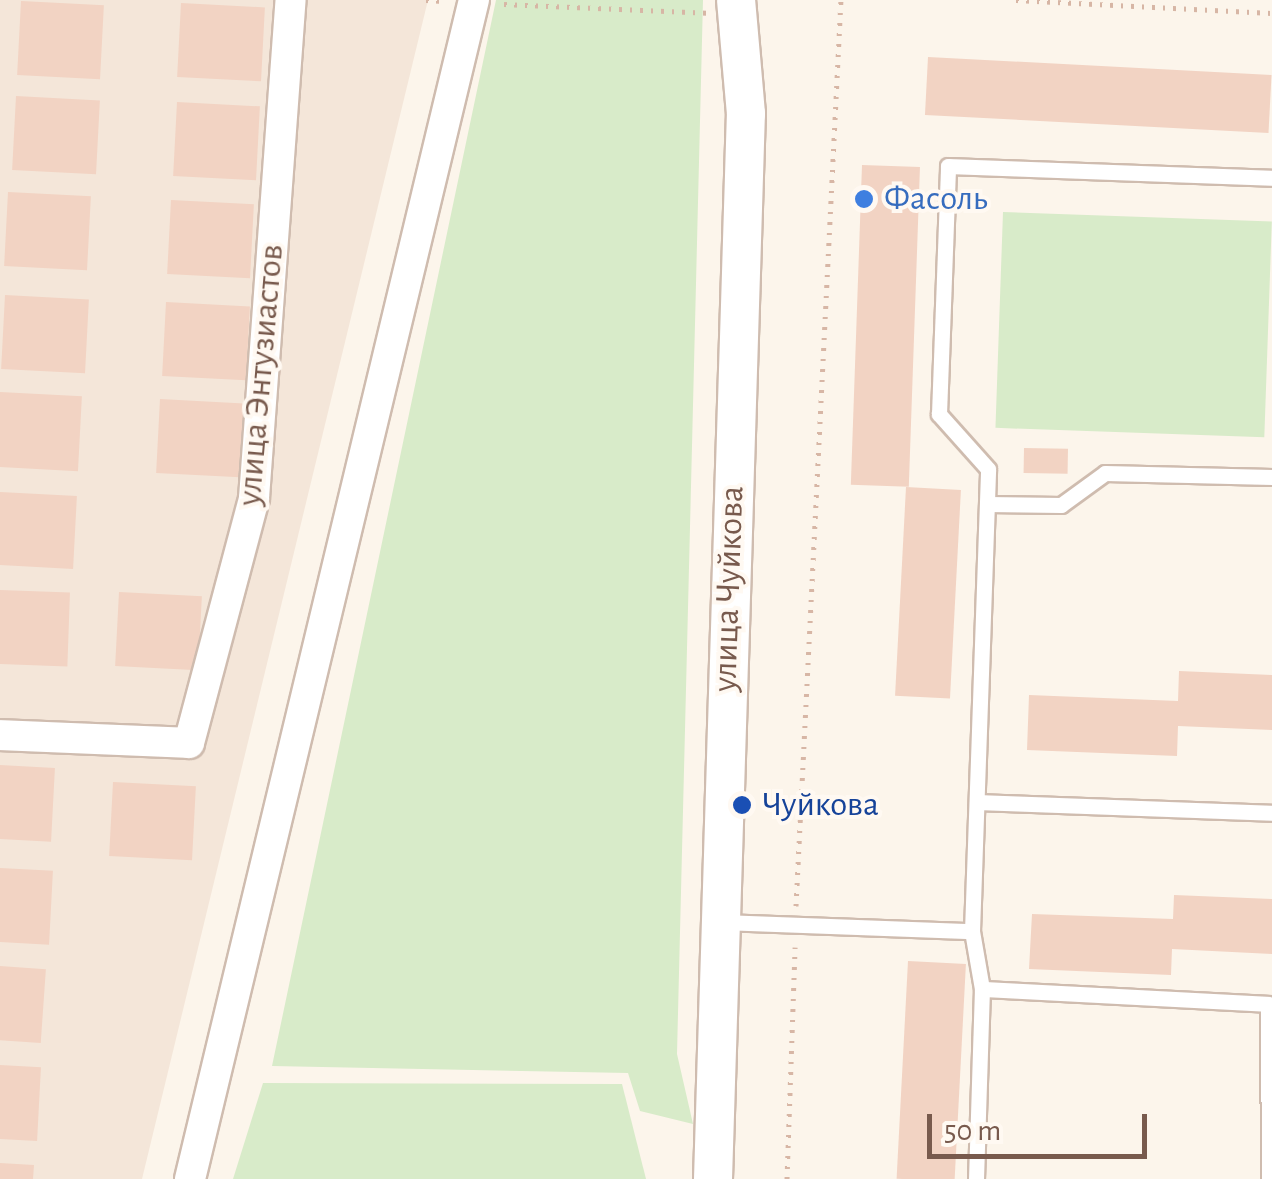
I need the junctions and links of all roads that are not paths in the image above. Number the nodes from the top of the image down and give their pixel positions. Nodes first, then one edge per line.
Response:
1 (291, 0) edge
2 (473, 1) edge
3 (728, 7) edge
4 (1272, 178) edge
5 (1272, 477) edge
6 (987, 504) junction
7 (0, 734) edge
8 (976, 802) junction
9 (1272, 812) edge
10 (716, 922) junction
11 (972, 931) junction
12 (982, 989) junction
13 (190, 1179) edge
14 (712, 1179) edge
15 (976, 1179) edge
16 (1269, 1179) edge

1 - 7 street, улица Энтузиастов
2 - 13 street
3 - 10 street, улица Чуйкова
4 - 6 lane
5 - 6 lane
6 - 8 lane
8 - 9 lane
8 - 11 lane
10 - 11 lane
10 - 14 street, улица Чуйкова
11 - 12 lane
12 - 15 lane
12 - 16 lane

